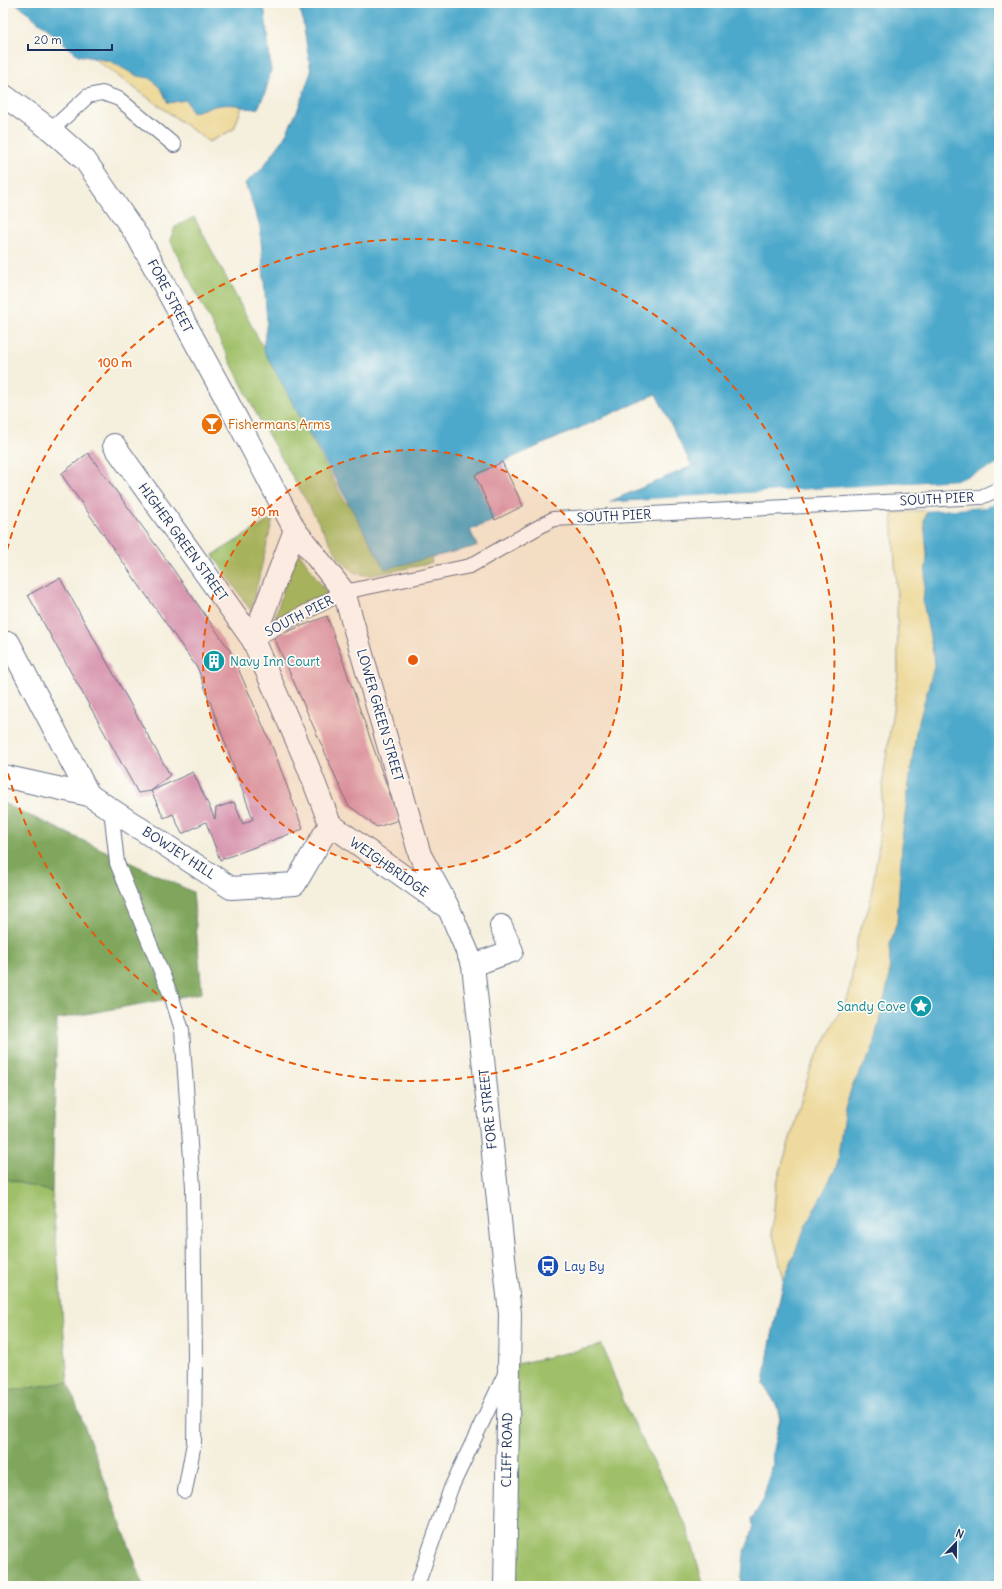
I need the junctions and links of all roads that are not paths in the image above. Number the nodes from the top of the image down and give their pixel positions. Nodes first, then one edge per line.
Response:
1 (3, 95) edge
2 (51, 130) junction
3 (174, 145) dead end
4 (114, 445) dead end
5 (999, 489) edge
6 (295, 530) junction
7 (344, 592) junction
8 (253, 640) junction
9 (9, 643) dead end
10 (3, 776) edge
11 (89, 795) junction
12 (111, 809) junction
13 (330, 824) junction
14 (449, 909) junction
15 (501, 926) dead end
16 (474, 965) junction
17 (510, 1314) joint
18 (508, 1366) junction
19 (185, 1492) dead end
20 (417, 1586) edge
21 (504, 1586) edge

1 - 2 street, FORE STREET
2 - 3 lane
2 - 6 street, FORE STREET
4 - 8 street, HIGHER GREEN STREET
5 - 7 lane, SOUTH PIER
6 - 7 street, LOWER GREEN STREET
6 - 8 street
7 - 8 lane, SOUTH PIER
7 - 14 street, LOWER GREEN STREET
8 - 13 street, HIGHER GREEN STREET
9 - 11 street
10 - 11 street, BOWJEY HILL
11 - 12 street, BOWJEY HILL
12 - 13 street, BOWJEY HILL
12 - 19 lane
13 - 14 street, WEIGHBRIDGE
14 - 16 street, FORE STREET
15 - 16 street
16 - 17 street, FORE STREET
17 - 18 street, CLIFF ROAD
18 - 20 lane
18 - 21 street, CLIFF ROAD

